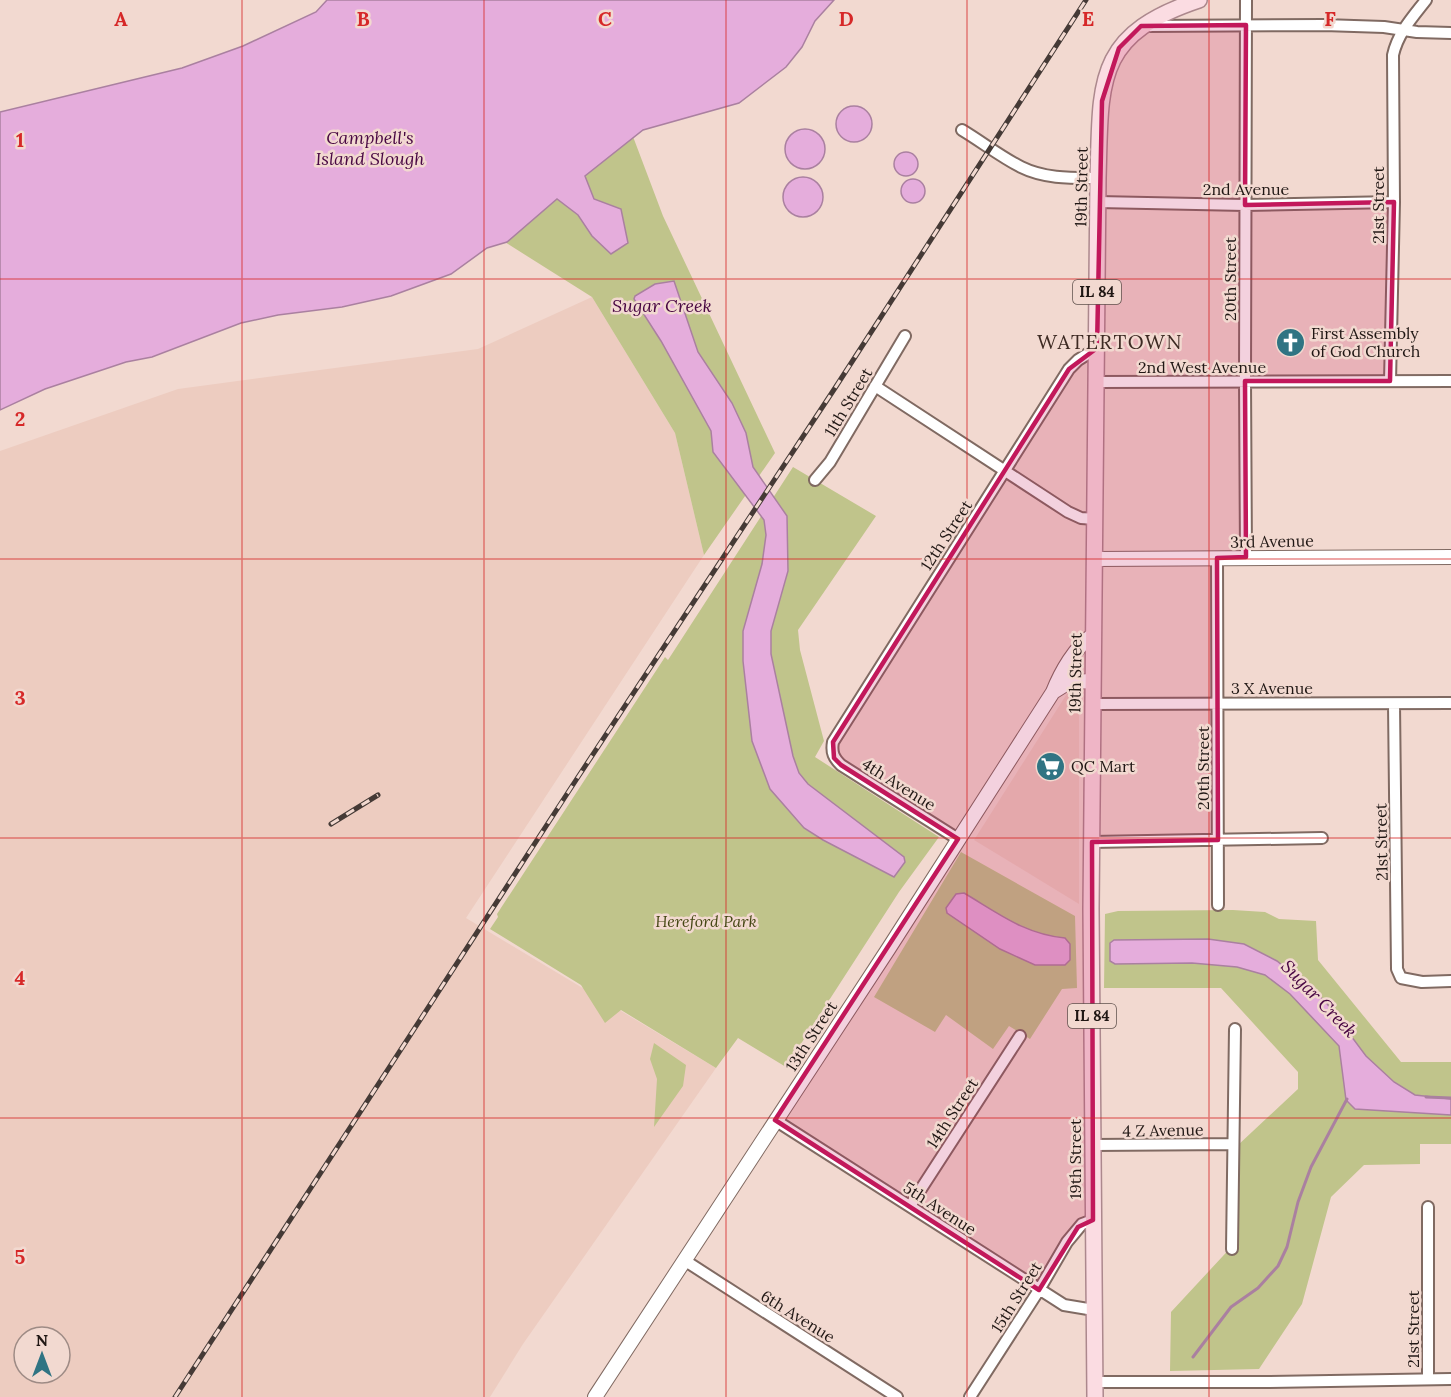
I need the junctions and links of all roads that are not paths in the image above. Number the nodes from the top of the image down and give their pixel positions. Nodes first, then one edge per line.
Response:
1 (1199, 0) edge
2 (1246, 0) edge
3 (1425, 0) edge
4 (1246, 25) junction
5 (1141, 26) junction
6 (1402, 31) junction
7 (1451, 33) edge
8 (962, 130) dead end
9 (1098, 178) junction
10 (1098, 201) junction
11 (1394, 202) junction
12 (1245, 205) junction
13 (905, 336) dead end
14 (1097, 348) junction
15 (1245, 381) junction
16 (1390, 381) junction
17 (1451, 381) edge
18 (1096, 382) junction
19 (875, 386) junction
20 (1005, 470) junction
21 (815, 480) dead end
22 (1095, 519) junction
23 (1246, 557) junction
24 (1451, 557) edge
25 (1217, 558) junction
26 (1094, 559) junction
27 (1093, 635) junction
28 (1093, 681) junction
29 (1053, 692) junction
30 (1218, 703) junction
31 (1451, 703) edge
32 (1093, 704) junction
33 (1394, 704) junction
34 (832, 748) joint
35 (1322, 838) dead end
36 (958, 840) junction
37 (1218, 840) junction
38 (1092, 842) junction
39 (1218, 905) dead end
40 (1451, 981) edge
41 (1235, 1029) dead end
42 (1020, 1036) dead end
43 (775, 1120) junction
44 (1233, 1144) junction
45 (1093, 1145) junction
46 (910, 1206) junction
47 (1428, 1207) dead end
48 (1093, 1220) junction
49 (1232, 1249) dead end
50 (684, 1260) junction
51 (1039, 1290) junction
52 (1094, 1310) junction
53 (1428, 1379) junction
54 (1451, 1379) edge
55 (1094, 1389) edge
56 (595, 1397) edge
57 (897, 1397) edge
58 (970, 1397) edge

1 - 5 main road, 19th Street / IL 84
2 - 4 street, 20th Street
3 - 6 street, 21st Street
4 - 5 street
4 - 6 street
4 - 12 street, 20th Street
5 - 9 main road, 19th Street / IL 84
6 - 7 street
6 - 11 street, 21st Street
8 - 9 street
9 - 10 main road, 19th Street / IL 84
10 - 12 street, 2nd Avenue
10 - 14 main road, 19th Street / IL 84
11 - 12 street, 2nd Avenue
11 - 16 street, 21st Street
12 - 15 street, 20th Street
13 - 19 street, 11th Street
14 - 18 main road, 19th Street / IL 84
14 - 20 street, 12th Street
15 - 16 street, 2nd West Avenue
15 - 18 street, 2nd West Avenue
15 - 23 street, 20th Street
16 - 17 street, 2nd West Avenue
18 - 22 main road, 19th Street / IL 84
19 - 20 street
19 - 21 street, 11th Street
20 - 22 street
20 - 34 street, 12th Street
22 - 26 main road, 19th Street / IL 84
23 - 24 main road, 3rd Avenue
23 - 25 main road, 3rd Avenue
25 - 26 main road, 3rd Avenue
25 - 30 street, 20th Street
26 - 27 main road, 19th Street / IL 84
27 - 28 main road, 19th Street / IL 84
27 - 29 main road, 13th Street
28 - 29 main road
28 - 32 main road, 19th Street / IL 84
29 - 36 main road, 13th Street
30 - 32 street, 3 X Avenue
30 - 33 street, 3 X Avenue
30 - 37 street, 20th Street
31 - 33 street, 3 X Avenue
32 - 38 main road, 19th Street / IL 84
33 - 40 street, 21st Street
34 - 36 street, 4th Avenue
35 - 37 street
36 - 43 main road, 13th Street
37 - 38 street
37 - 39 street, 20th Street
38 - 45 main road, 19th Street / IL 84
41 - 44 street
42 - 46 street, 14th Street
43 - 46 street, 5th Avenue
43 - 50 main road, 13th Street
44 - 45 street, 4 Z Avenue
44 - 49 street
45 - 48 main road, 19th Street / IL 84
46 - 51 street, 5th Avenue
47 - 53 street, 21st Street
48 - 51 street, 15th Street
48 - 52 main road, 19th Street / IL 84
50 - 56 main road, 13th Street
50 - 57 street, 6th Avenue
51 - 52 street, 5th Avenue
51 - 58 street, 15th Street
52 - 55 main road, 19th Street / IL 84
53 - 54 street
53 - 55 street

